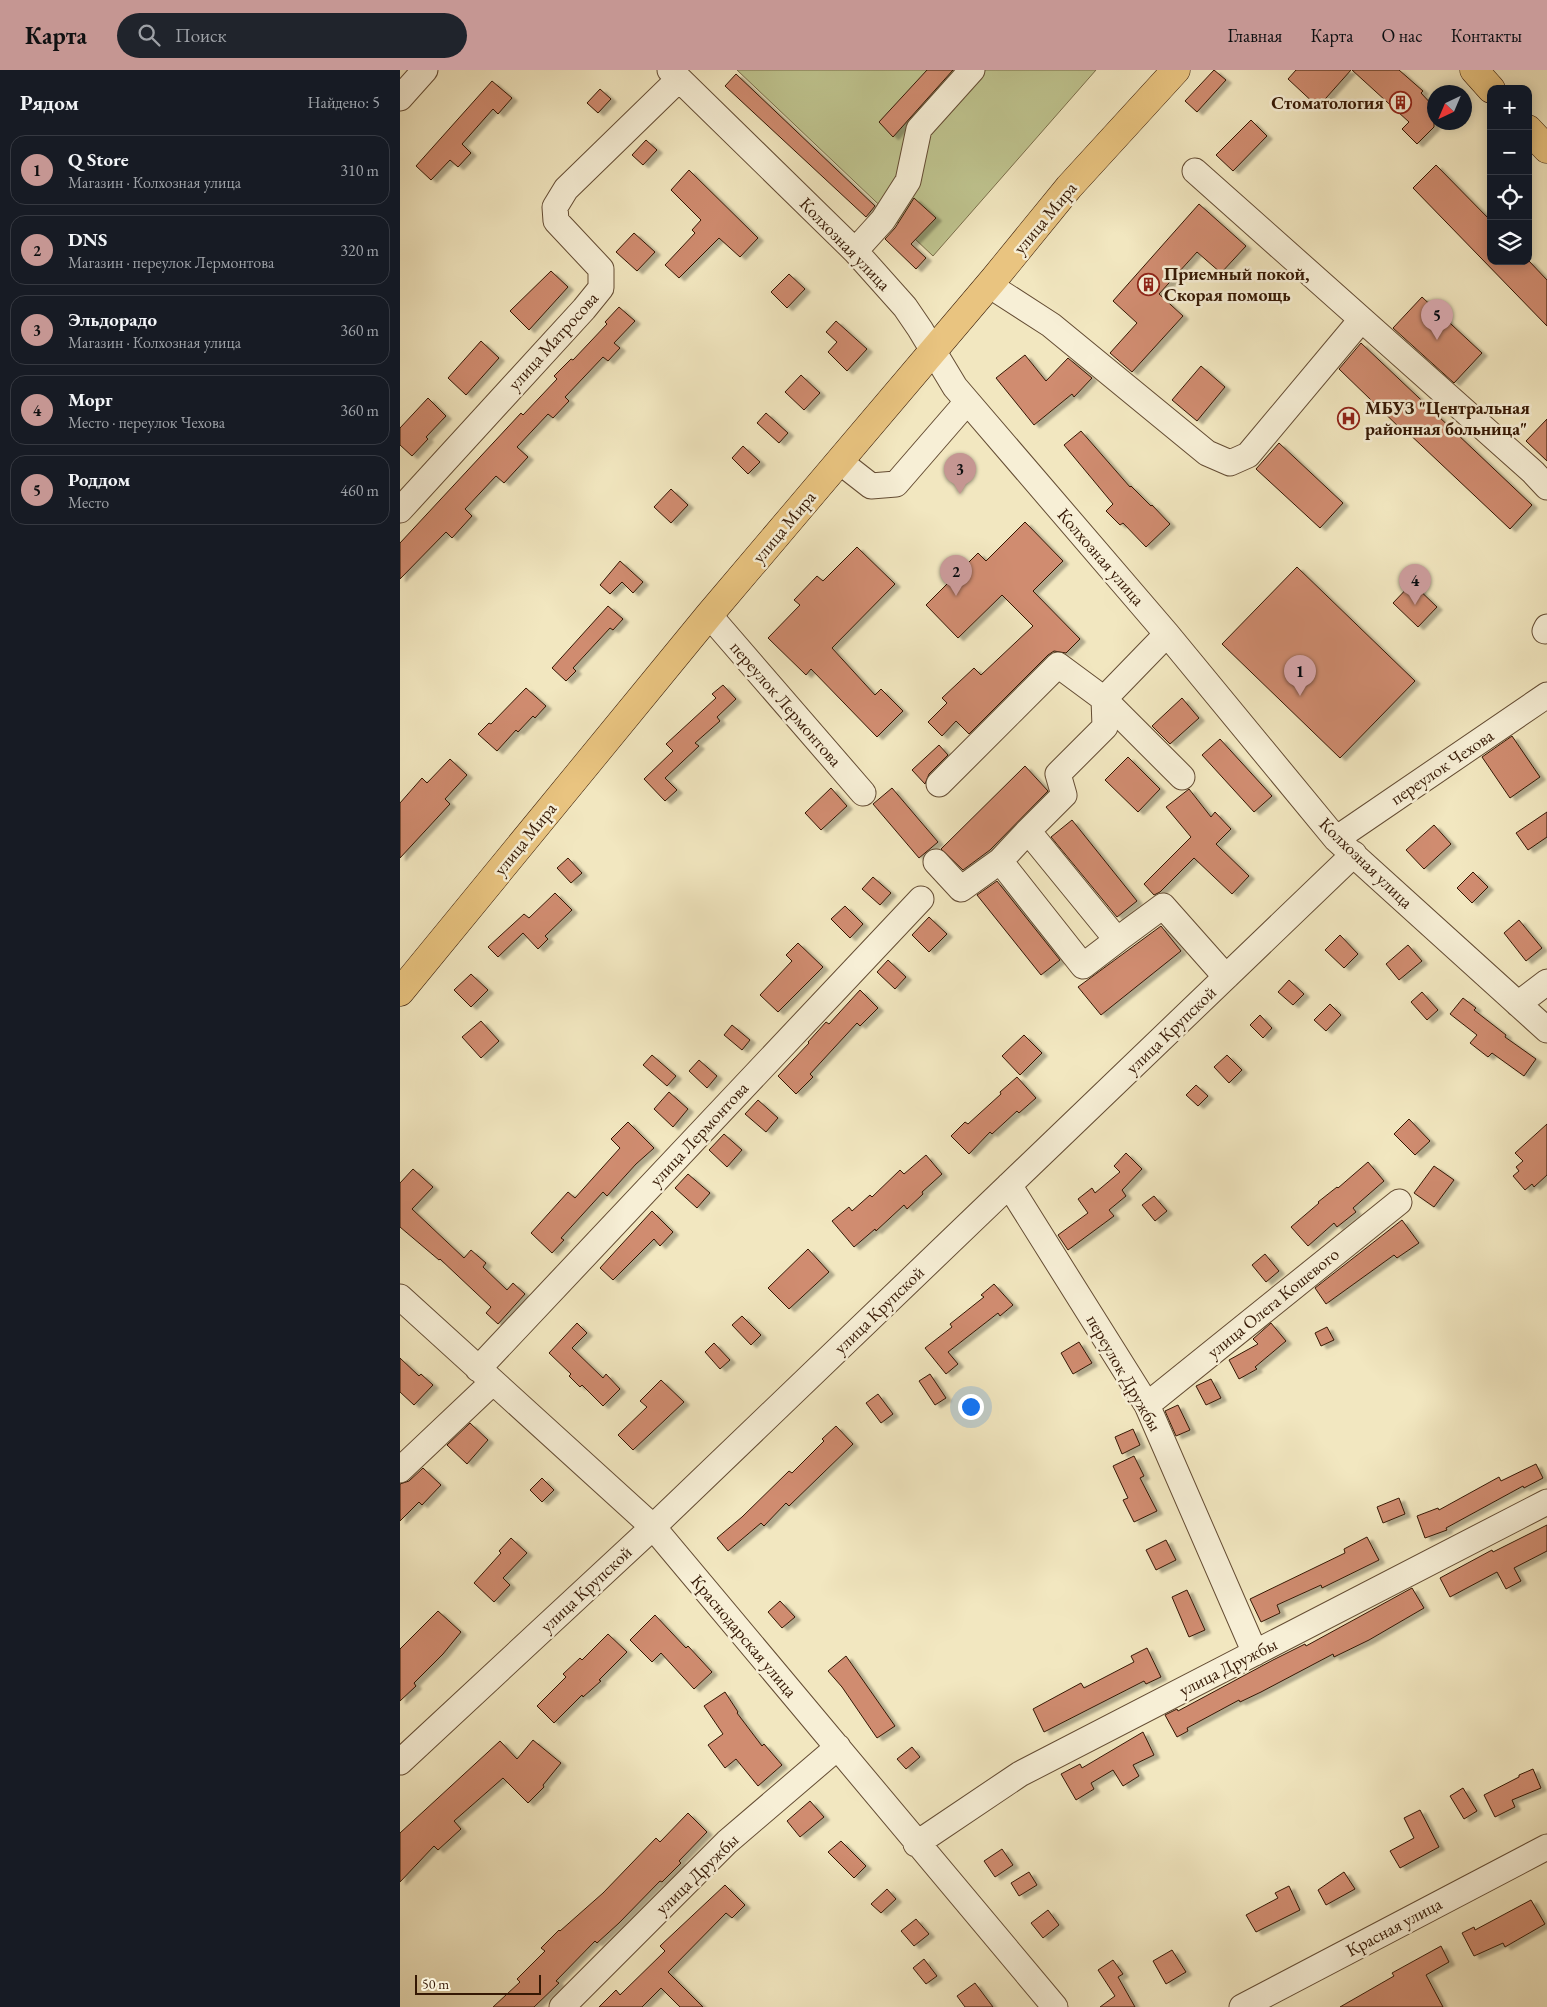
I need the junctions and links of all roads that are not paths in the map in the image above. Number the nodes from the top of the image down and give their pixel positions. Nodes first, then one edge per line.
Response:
1 (424, 70) edge
2 (972, 70) edge
3 (1176, 70) edge
4 (1474, 70) edge
5 (675, 74) edge
6 (1487, 85) edge
7 (400, 98) edge
8 (1529, 130) edge
9 (1547, 149) edge
10 (1195, 171) dead end
11 (855, 251) junction
12 (989, 285) junction
13 (1361, 320) junction
14 (933, 350) junction
15 (967, 402) junction
16 (839, 461) junction
17 (1547, 487) edge
18 (400, 510) edge
19 (709, 616) junction
20 (1167, 634) junction
21 (1547, 695) edge
22 (1104, 699) junction
23 (1182, 777) dead end
24 (940, 784) dead end
25 (863, 793) dead end
26 (1028, 831) junction
27 (1345, 847) junction
28 (1000, 861) junction
29 (936, 862) dead end
30 (921, 899) dead end
31 (1117, 940) junction
32 (1226, 977) junction
33 (1547, 982) edge
34 (400, 992) edge
35 (1518, 1004) junction
36 (1547, 1030) edge
37 (1009, 1185) junction
38 (1399, 1202) dead end
39 (400, 1298) edge
40 (485, 1376) junction
41 (1147, 1405) junction
42 (400, 1470) edge
43 (1547, 1502) edge
44 (653, 1527) junction
45 (1255, 1653) junction
46 (838, 1747) junction
47 (400, 1762) edge
48 (916, 1844) junction
49 (1547, 1847) edge
50 (562, 2007) edge
51 (1055, 2007) edge
52 (1242, 2007) edge

1 - 7 street
2 - 11 street
3 - 12 main road, улица Мира
4 - 6 main road
5 - 11 street, Колхозная улица
5 - 18 street, улица Матросова
8 - 9 main road
10 - 13 street
11 - 14 street, Колхозная улица
12 - 13 street
12 - 14 main road, улица Мира
13 - 17 street
14 - 15 street, Колхозная улица
14 - 16 main road, улица Мира
15 - 16 street
15 - 20 street, Колхозная улица
16 - 19 main road, улица Мира
19 - 25 street, переулок Лермонтова
19 - 34 main road, улица Мира
20 - 22 street
20 - 27 street, Колхозная улица
21 - 27 street, переулок Чехова
22 - 23 street
22 - 24 street
22 - 26 street
26 - 28 street
26 - 31 street
27 - 32 street, улица Крупской
27 - 35 street, Колхозная улица
28 - 29 street
28 - 31 street
30 - 40 street, улица Лермонтова
31 - 32 street
32 - 37 street, улица Крупской
33 - 35 street
35 - 36 street, Колхозная улица
37 - 41 street, переулок Дружбы
37 - 44 street, улица Крупской
38 - 41 street, улица Олега Кошевого
39 - 40 street, Краснодарская улица
40 - 42 street, улица Лермонтова
40 - 44 street, Краснодарская улица
41 - 45 street, переулок Дружбы
43 - 45 street, улица Дружбы
44 - 46 street, Краснодарская улица
44 - 47 street, улица Крупской
45 - 48 street, улица Дружбы
46 - 48 street, Краснодарская улица
46 - 50 street, улица Дружбы
48 - 51 street, Краснодарская улица
49 - 52 street, Красная улица

